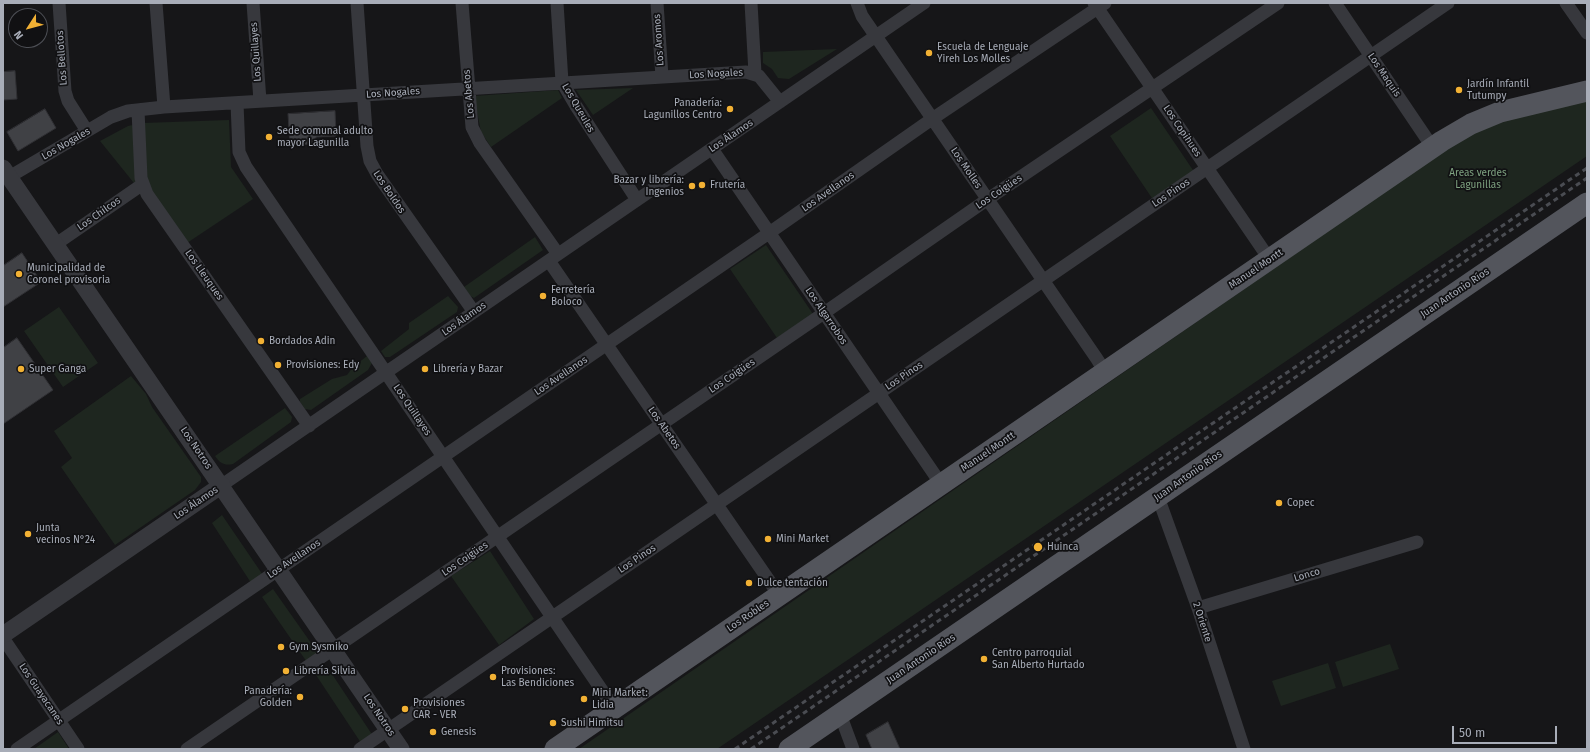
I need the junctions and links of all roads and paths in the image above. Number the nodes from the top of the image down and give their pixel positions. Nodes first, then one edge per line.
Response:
1 (59, 3) edge
2 (156, 3) edge
3 (253, 3) edge
4 (357, 3) edge
5 (462, 3) edge
6 (557, 3) edge
7 (656, 3) edge
8 (751, 3) edge
9 (857, 3) edge
10 (924, 3) edge
11 (1278, 3) edge
12 (1335, 3) edge
13 (1448, 3) edge
14 (1566, 3) edge
15 (1099, 5) edge
16 (1587, 33) edge
17 (876, 36) junction
18 (1371, 56) junction
19 (755, 73) junction
20 (662, 77) junction
21 (562, 82) junction
22 (468, 88) junction
23 (1152, 88) junction
24 (1587, 91) edge
25 (364, 95) junction
26 (260, 101) junction
27 (780, 102) junction
28 (237, 103) junction
29 (164, 107) junction
30 (138, 110) junction
31 (932, 119) junction
32 (86, 131) junction
33 (1433, 148) junction
34 (712, 149) junction
35 (1207, 168) junction
36 (6, 172) edge
37 (143, 184) junction
38 (988, 199) junction
39 (637, 200) junction
40 (1587, 203) edge
41 (769, 233) junction
42 (56, 244) junction
43 (553, 258) junction
44 (1270, 260) junction
45 (1043, 280) junction
46 (474, 312) junction
47 (824, 313) junction
48 (606, 344) junction
49 (386, 372) junction
50 (1104, 372) junction
51 (879, 393) junction
52 (661, 424) junction
53 (309, 426) junction
54 (443, 457) junction
55 (941, 484) junction
56 (222, 485) junction
57 (1158, 497) junction
58 (716, 504) junction
59 (498, 536) junction
60 (1417, 542) dead end
61 (279, 569) junction
62 (779, 595) junction
63 (1198, 608) junction
64 (552, 617) junction
65 (3, 637) edge
66 (333, 649) junction
67 (614, 708) junction
68 (840, 714) junction
69 (59, 720) junction
70 (389, 729) junction
71 (17, 749) edge
72 (78, 749) edge
73 (187, 749) edge
74 (360, 749) edge
75 (401, 749) edge
76 (555, 749) edge
77 (789, 749) edge
78 (853, 749) edge
79 (1244, 749) edge

1 - 32 street, Los Bellotos
2 - 29 street
3 - 26 street, Los Quillayes
4 - 25 street, Los Boldos
5 - 22 street, Los Abetos
6 - 21 street, Los Queules
7 - 20 street, Los Aromos
8 - 19 street
9 - 17 street, Los Molles
10 - 17 street, Los Álamos
11 - 23 street, Los Coigües
12 - 18 street, Los Maquis
13 - 18 street, Los Pinos
14 - 16 street
15 - 23 street, Los Copihues
15 - 31 street, Los Avellanos
17 - 27 street, Los Álamos
17 - 31 street, Los Molles
18 - 33 street, Los Maquis
18 - 35 street, Los Pinos
19 - 20 street, Los Nogales
19 - 27 street, Los Nogales
20 - 21 street, Los Nogales
21 - 22 street, Los Nogales
21 - 39 street, Los Queules
22 - 25 street, Los Nogales
22 - 43 street, Los Abetos
23 - 35 street, Los Copihues
23 - 38 street, Los Coigües
24 - 33 main road, Manuel Montt
25 - 26 street, Los Nogales
25 - 46 street, Los Boldos
26 - 28 street, Los Nogales
27 - 34 street, Los Álamos
28 - 29 street, Los Nogales
28 - 49 street, Los Quillayes
29 - 30 street, Los Nogales
30 - 32 street, Los Nogales
30 - 37 street, Los Lleuques
31 - 38 street, Los Molles
31 - 41 street, Los Avellanos
32 - 36 street, Los Nogales
33 - 44 main road, Manuel Montt
34 - 39 street, Los Álamos
34 - 41 street, Los Algarrobos
35 - 44 street, Los Copihues
35 - 45 street, Los Pinos
36 - 42 street, Los Notros
37 - 42 street, Los Chilcos
37 - 53 street, Los Lleuques
38 - 45 street, Los Molles
38 - 47 street, Los Coigües
39 - 43 street, Los Álamos
40 - 57 main road, Juan Antonio Ríos
41 - 47 street, Los Algarrobos
41 - 48 street, Los Avellanos
42 - 56 street, Los Notros
43 - 46 street, Los Álamos
43 - 48 street, Los Abetos
44 - 50 main road, Manuel Montt
45 - 50 street, Los Molles
45 - 51 street, Los Pinos
46 - 49 street, Los Álamos
47 - 51 street, Los Algarrobos
47 - 52 street, Los Coigües
48 - 52 street, Los Abetos
48 - 54 street, Los Avellanos
49 - 53 street, Los Álamos
49 - 54 street, Los Quillayes
50 - 55 main road, Manuel Montt
51 - 55 street, Los Algarrobos
51 - 58 street, Los Pinos
52 - 58 street, Los Abetos
52 - 59 street, Los Coigües
53 - 56 street, Los Álamos
54 - 59 street, Los Quillayes
54 - 61 street, Los Avellanos
55 - 62 main road, Los Robles
56 - 61 street, Los Notros
56 - 65 street, Los Álamos
57 - 63 street, 2 Oriente
57 - 68 main road, Juan Antonio Ríos
58 - 62 street, Los Abetos
58 - 64 street, Los Pinos
59 - 64 street, Los Quillayes
59 - 66 street, Los Coigües
60 - 63 street, Lonco
61 - 66 street, Los Notros
61 - 69 street, Los Avellanos
62 - 67 main road, Los Robles
63 - 79 street, 2 Oriente
64 - 67 street, Los Quillayes
64 - 70 street, Los Pinos
65 - 69 street, Los Guayacanes
66 - 70 street, Los Notros
66 - 73 street, Los Coigües
67 - 76 main road, Los Robles
68 - 77 main road, Juan Antonio Ríos
68 - 78 street
69 - 71 street, Los Avellanos
69 - 72 street, Los Guayacanes
70 - 74 street, Los Pinos
70 - 75 street, Los Notros

